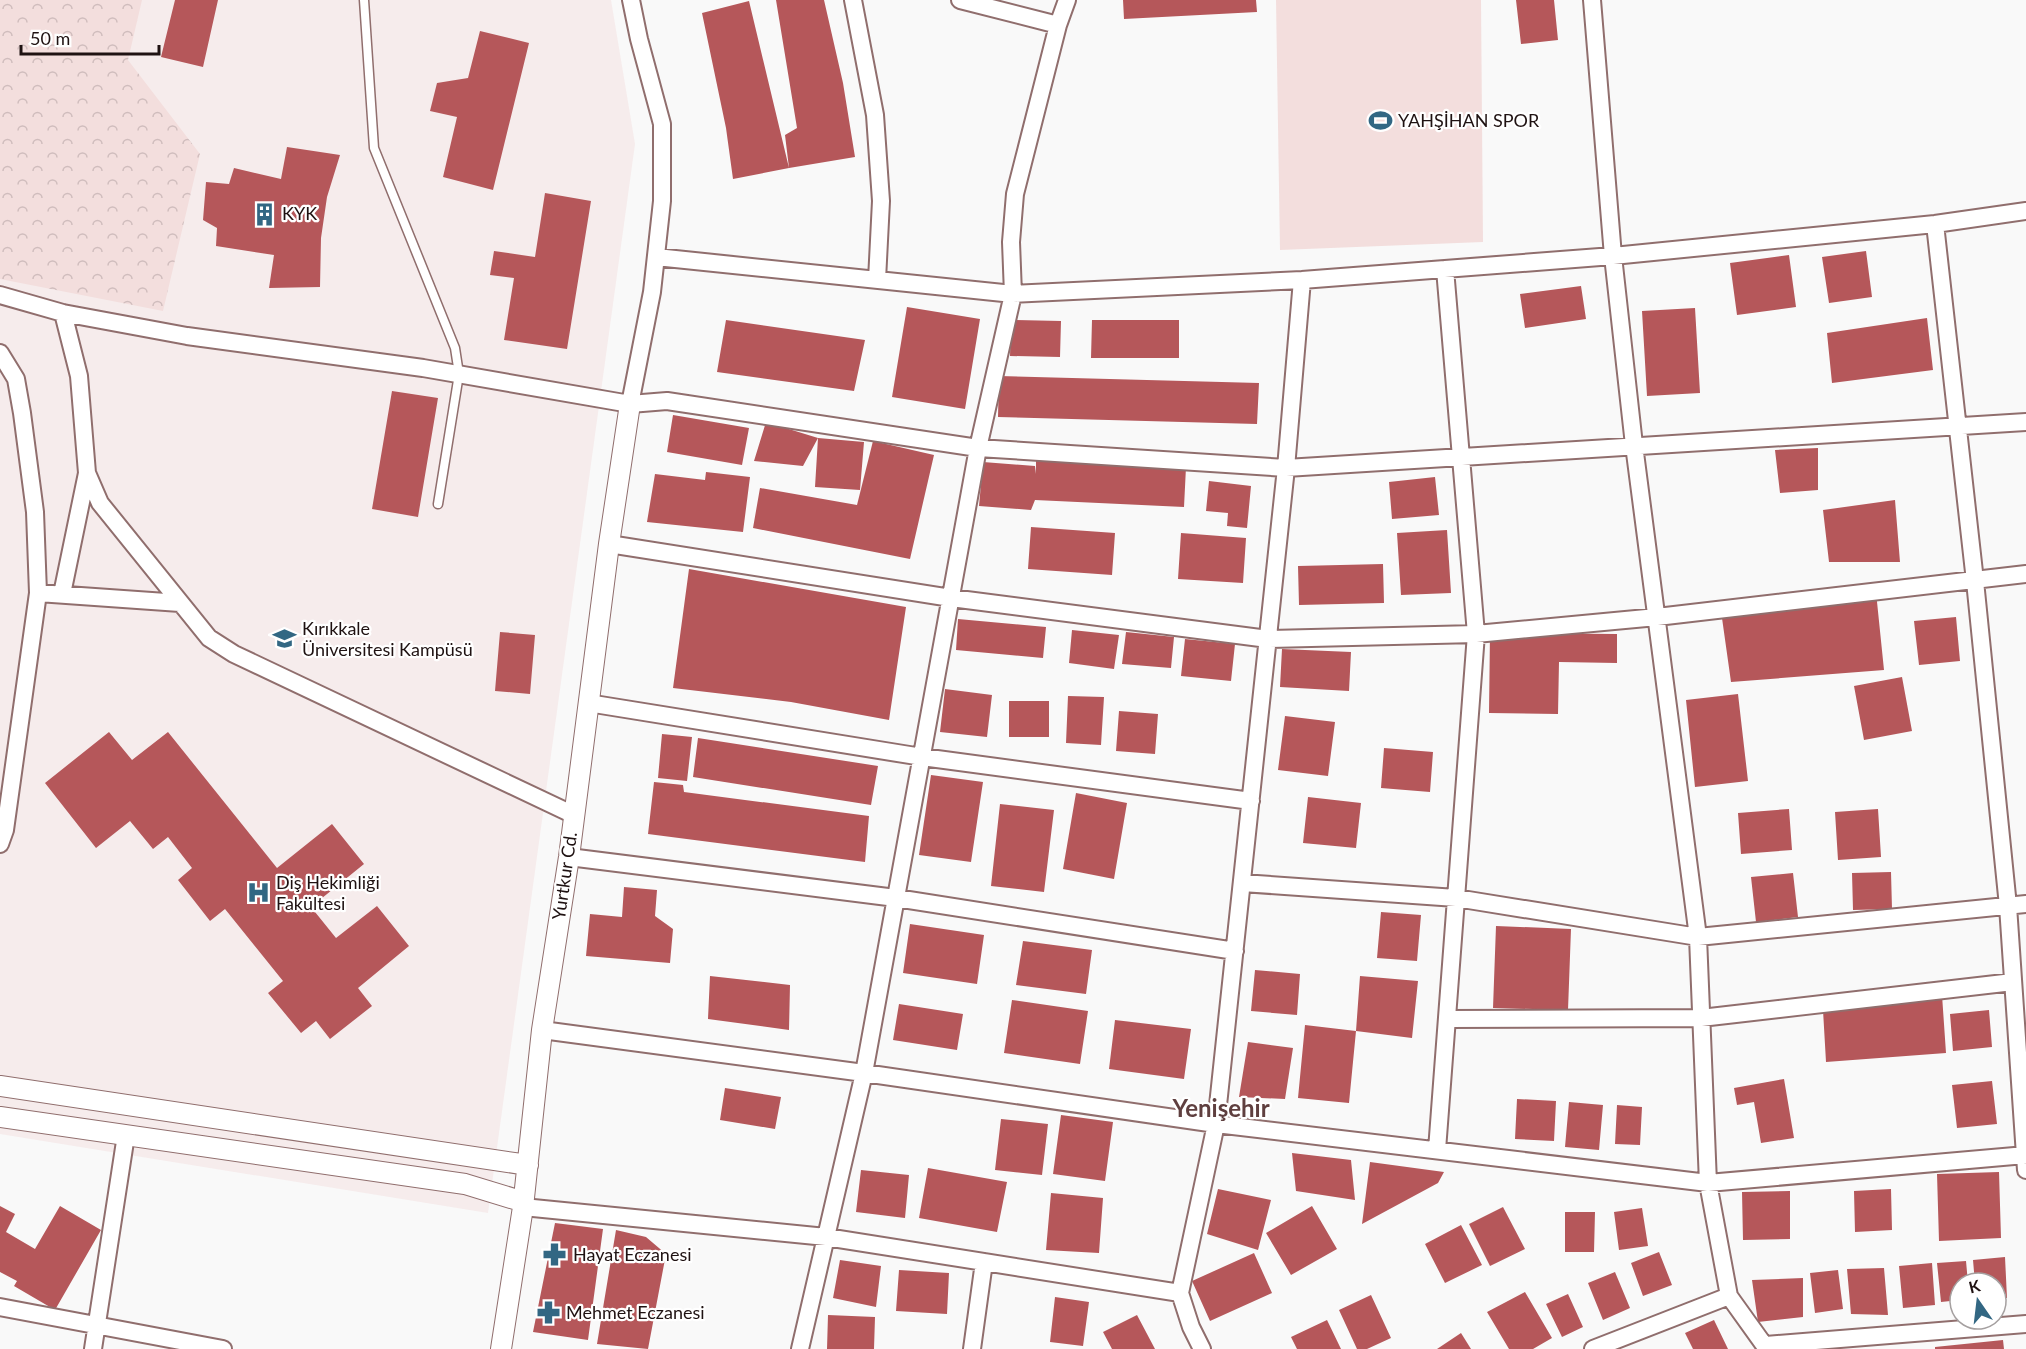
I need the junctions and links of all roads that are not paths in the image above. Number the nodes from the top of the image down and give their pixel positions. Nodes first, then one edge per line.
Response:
1 (364, 0) edge
2 (631, 0) edge
3 (853, 0) edge
4 (960, 0) edge
5 (1067, 0) edge
6 (1592, 0) edge
7 (1058, 25) junction
8 (2026, 211) edge
9 (1935, 224) junction
10 (1613, 256) junction
11 (656, 257) junction
12 (1445, 269) junction
13 (877, 280) junction
14 (1302, 280) junction
15 (1013, 294) junction
16 (0, 295) edge
17 (63, 313) junction
18 (0, 354) edge
19 (459, 374) junction
20 (630, 404) junction
21 (2026, 422) edge
22 (1958, 426) junction
23 (1634, 446) junction
24 (978, 448) junction
25 (1461, 459) junction
26 (1287, 468) junction
27 (87, 473) junction
28 (438, 504) dead end
29 (609, 544) junction
30 (2026, 574) edge
31 (1975, 581) junction
32 (38, 592) junction
33 (62, 594) junction
34 (951, 598) junction
35 (180, 603) junction
36 (1657, 617) junction
37 (1476, 634) junction
38 (1268, 639) junction
39 (588, 703) junction
40 (922, 758) junction
41 (1251, 801) junction
42 (574, 815) junction
43 (0, 844) edge
44 (569, 857) junction
45 (1242, 883) junction
46 (896, 898) junction
47 (1456, 898) junction
48 (2026, 904) edge
49 (2008, 906) junction
50 (1698, 937) junction
51 (1235, 951) junction
52 (2013, 982) junction
53 (1701, 1018) junction
54 (1447, 1019) junction
55 (542, 1030) junction
56 (864, 1073) junction
57 (0, 1086) edge
58 (0, 1117) edge
59 (1216, 1124) junction
60 (126, 1135) junction
61 (1437, 1150) junction
62 (2025, 1160) edge
63 (528, 1165) junction
64 (1707, 1183) junction
65 (523, 1204) junction
66 (826, 1237) junction
67 (984, 1262) junction
68 (1180, 1293) junction
69 (1730, 1296) junction
70 (0, 1307) edge
71 (2026, 1324) edge
72 (96, 1325) junction
73 (1766, 1347) edge
74 (93, 1349) edge
75 (223, 1349) edge
76 (501, 1349) edge
77 (800, 1349) edge
78 (972, 1349) edge
79 (1203, 1349) edge
80 (1593, 1349) edge

1 - 19 lane
2 - 11 street
3 - 13 street
4 - 7 street
5 - 7 street
6 - 10 street
7 - 15 street
8 - 9 street
9 - 10 street
9 - 22 street
10 - 12 street
10 - 23 street
11 - 13 street
11 - 20 street
12 - 14 street
12 - 25 street
13 - 15 street
14 - 15 street
14 - 26 street
15 - 24 street
16 - 17 street
17 - 19 street
17 - 27 street
18 - 32 street
19 - 20 street
19 - 28 lane
20 - 24 street
20 - 29 street, Yurtkur Cd.
21 - 22 street
22 - 23 street
22 - 31 street
23 - 25 street
23 - 36 street
24 - 26 street
24 - 34 street
25 - 26 street
25 - 37 street
26 - 38 street
27 - 33 street
27 - 35 street
29 - 34 street
29 - 39 street, Yurtkur Cd.
30 - 31 street
31 - 36 street
31 - 49 street
32 - 33 street
32 - 43 street
33 - 35 street
34 - 38 street
34 - 40 street
35 - 42 street
36 - 37 street
36 - 50 street
37 - 38 street
37 - 47 street
38 - 41 street
39 - 40 street
39 - 42 street, Yurtkur Cd.
40 - 41 street
40 - 46 street
41 - 45 street
42 - 44 street, Yurtkur Cd.
44 - 46 street
44 - 55 street, Yurtkur Cd.
45 - 47 street
45 - 51 street
46 - 51 street
46 - 56 street
47 - 50 street
47 - 54 street
48 - 49 street
49 - 50 street
49 - 52 street
50 - 53 street
51 - 59 street
52 - 53 street
52 - 62 street
53 - 54 street
53 - 64 street
54 - 61 street
55 - 56 street
55 - 63 street, Yurtkur Cd.
56 - 59 street
56 - 66 street
57 - 63 street
58 - 60 street
59 - 61 street
59 - 68 street
60 - 65 street
60 - 72 street
61 - 64 street
62 - 64 street
63 - 65 street, Yurtkur Cd.
64 - 69 street
65 - 66 street
65 - 76 street, Yurtkur Cd.
66 - 67 street
66 - 77 street
67 - 68 street
67 - 78 street
68 - 79 street
69 - 73 street
69 - 80 street
70 - 72 street
71 - 73 street
72 - 74 street
72 - 75 street

